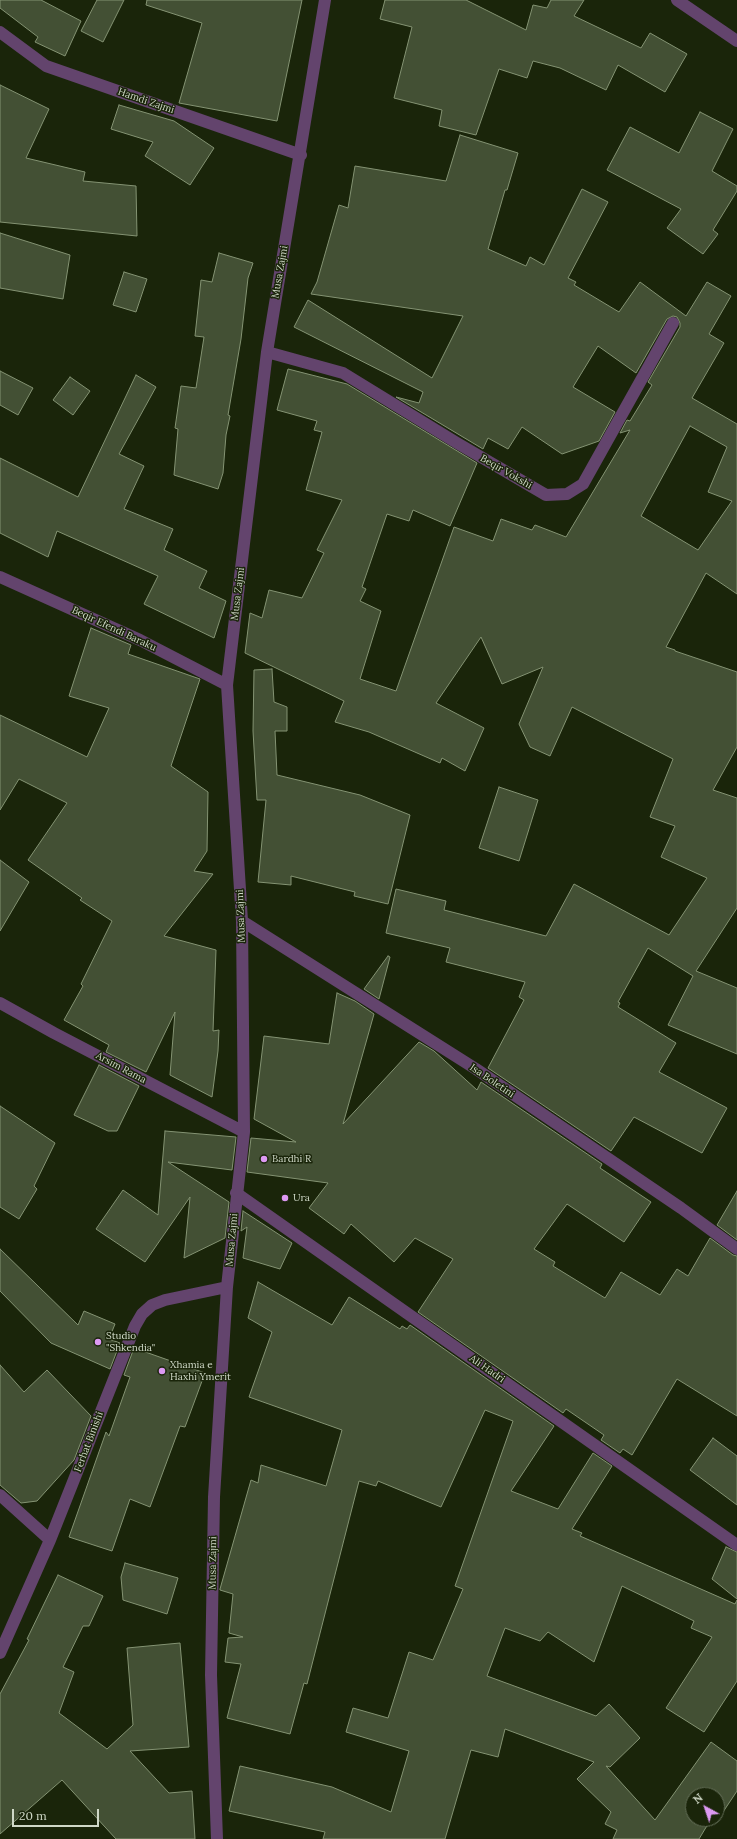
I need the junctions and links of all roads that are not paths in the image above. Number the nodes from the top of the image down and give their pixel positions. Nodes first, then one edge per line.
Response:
1 (325, 0) edge
2 (677, 0) edge
3 (0, 32) edge
4 (737, 41) edge
5 (300, 155) junction
6 (673, 323) dead end
7 (267, 352) junction
8 (0, 577) edge
9 (227, 685) junction
10 (242, 921) junction
11 (0, 1003) edge
12 (244, 1132) junction
13 (236, 1193) junction
14 (737, 1249) edge
15 (227, 1288) junction
16 (0, 1495) edge
17 (50, 1540) junction
18 (737, 1545) edge
19 (0, 1653) edge
20 (217, 1839) edge

1 - 5 street, Musa Zajmi
2 - 4 street
3 - 5 street, Hamdi Zajmi
5 - 7 street, Musa Zajmi
6 - 7 street, Beqir Vokshi
7 - 9 street, Musa Zajmi
8 - 9 street, Beqir Efendi Baraku
9 - 10 street, Musa Zajmi
10 - 12 street, Musa Zajmi
10 - 14 street, Isa Boletini
11 - 12 street, Arsim Rama
12 - 13 street, Musa Zajmi
13 - 15 street, Musa Zajmi
13 - 18 street, Ali Hadri
15 - 17 street, Ferhat Binishi
15 - 20 street, Musa Zajmi
16 - 17 street
17 - 19 street, Ferhat Binishi

